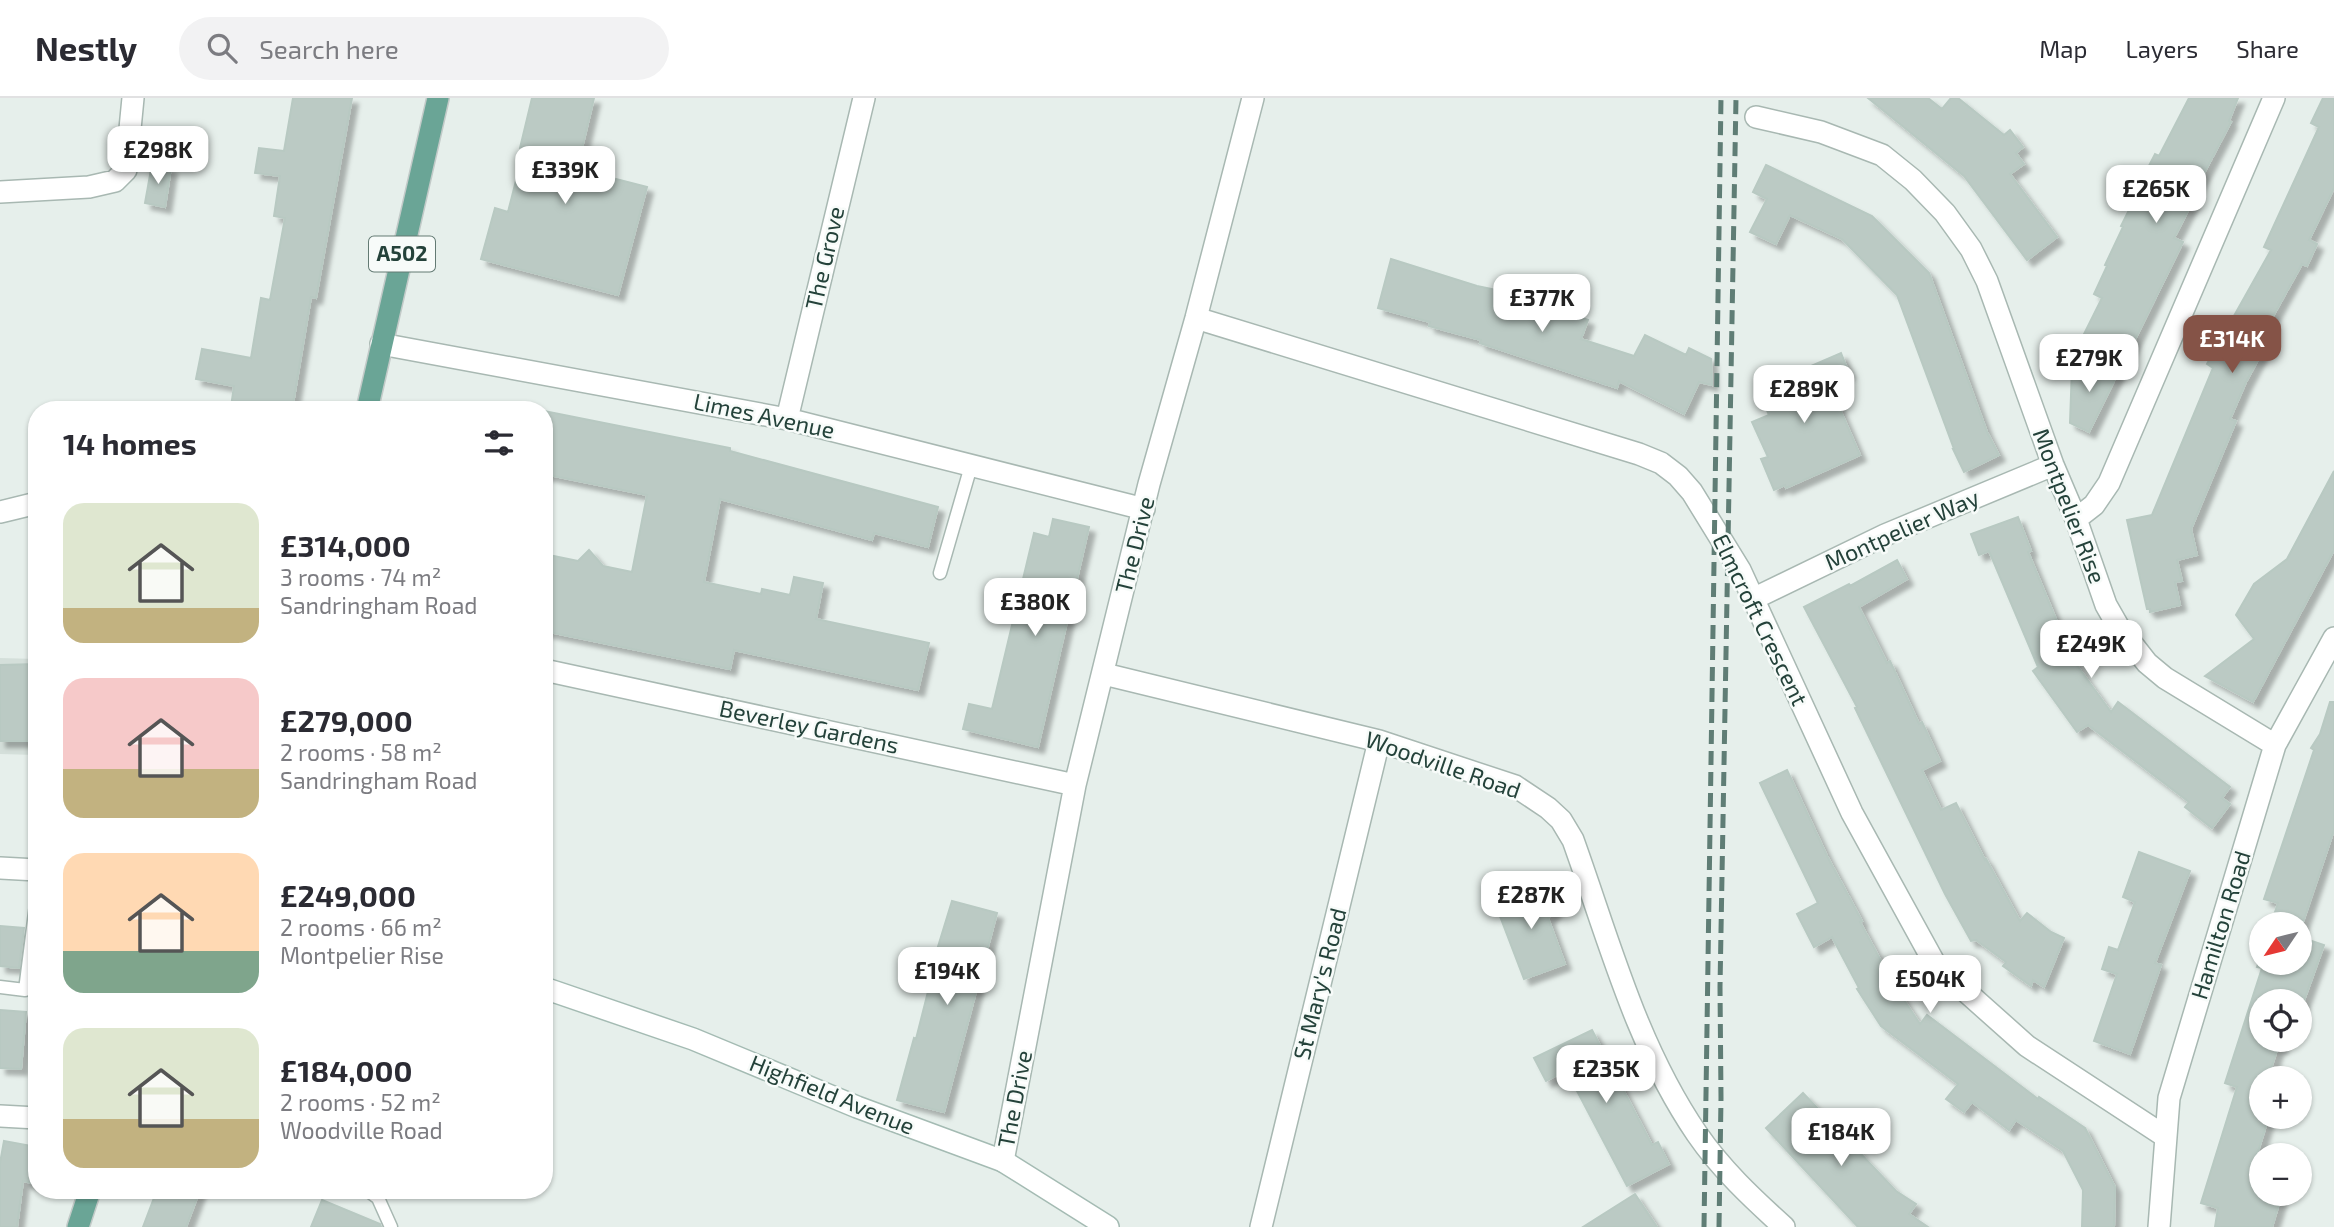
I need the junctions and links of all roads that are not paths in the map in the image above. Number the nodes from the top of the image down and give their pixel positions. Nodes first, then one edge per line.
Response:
1 (132, 98) edge
2 (438, 98) edge
3 (864, 98) edge
4 (1253, 98) edge
5 (2274, 98) edge
6 (1756, 117) dead end
7 (0, 192) edge
8 (1196, 318) junction
9 (381, 344) junction
10 (369, 401) edge
11 (787, 419) junction
12 (2053, 465) junction
13 (971, 466) junction
14 (28, 505) edge
15 (1143, 509) junction
16 (0, 512) edge
17 (2076, 519) junction
18 (940, 573) dead end
19 (1754, 599) junction
20 (2334, 638) edge
21 (553, 672) edge
22 (1104, 674) junction
23 (1379, 741) junction
24 (2275, 745) junction
25 (1075, 785) junction
26 (0, 868) edge
27 (28, 870) edge
28 (28, 967) edge
29 (0, 987) edge
30 (553, 991) edge
31 (0, 1116) edge
32 (28, 1118) edge
33 (2166, 1137) junction
34 (1003, 1161) junction
35 (87, 1199) edge
36 (378, 1199) edge
37 (78, 1227) edge
38 (391, 1227) edge
39 (1108, 1227) edge
40 (1261, 1227) edge
41 (1783, 1227) edge
42 (2159, 1227) edge

1 - 7 street
2 - 9 main road, A502
3 - 11 street, The Grove
4 - 8 street, The Drive
5 - 17 street
6 - 12 street, Montpelier Rise
8 - 15 street, The Drive
8 - 19 street, Elmcroft Crescent
9 - 10 main road, A502
9 - 11 street, Limes Avenue
11 - 13 street, Limes Avenue
12 - 17 street, Montpelier Rise
12 - 19 street, Montpelier Way
13 - 15 street, Limes Avenue
13 - 18 lane
14 - 16 street
15 - 22 street, The Drive
17 - 24 street, Montpelier Rise
19 - 33 street, Elmcroft Crescent
20 - 24 street, Hamilton Road
21 - 25 street, Beverley Gardens
22 - 23 street, Woodville Road
22 - 25 street, The Drive
23 - 40 street, St Mary's Road
23 - 41 street, Woodville Road
24 - 33 street, Hamilton Road
25 - 34 street, The Drive
26 - 27 street
28 - 29 lane
30 - 34 street, Highfield Avenue
31 - 32 street
33 - 42 street, Hamilton Road
34 - 39 street, Highfield Avenue
35 - 37 main road
36 - 38 lane

